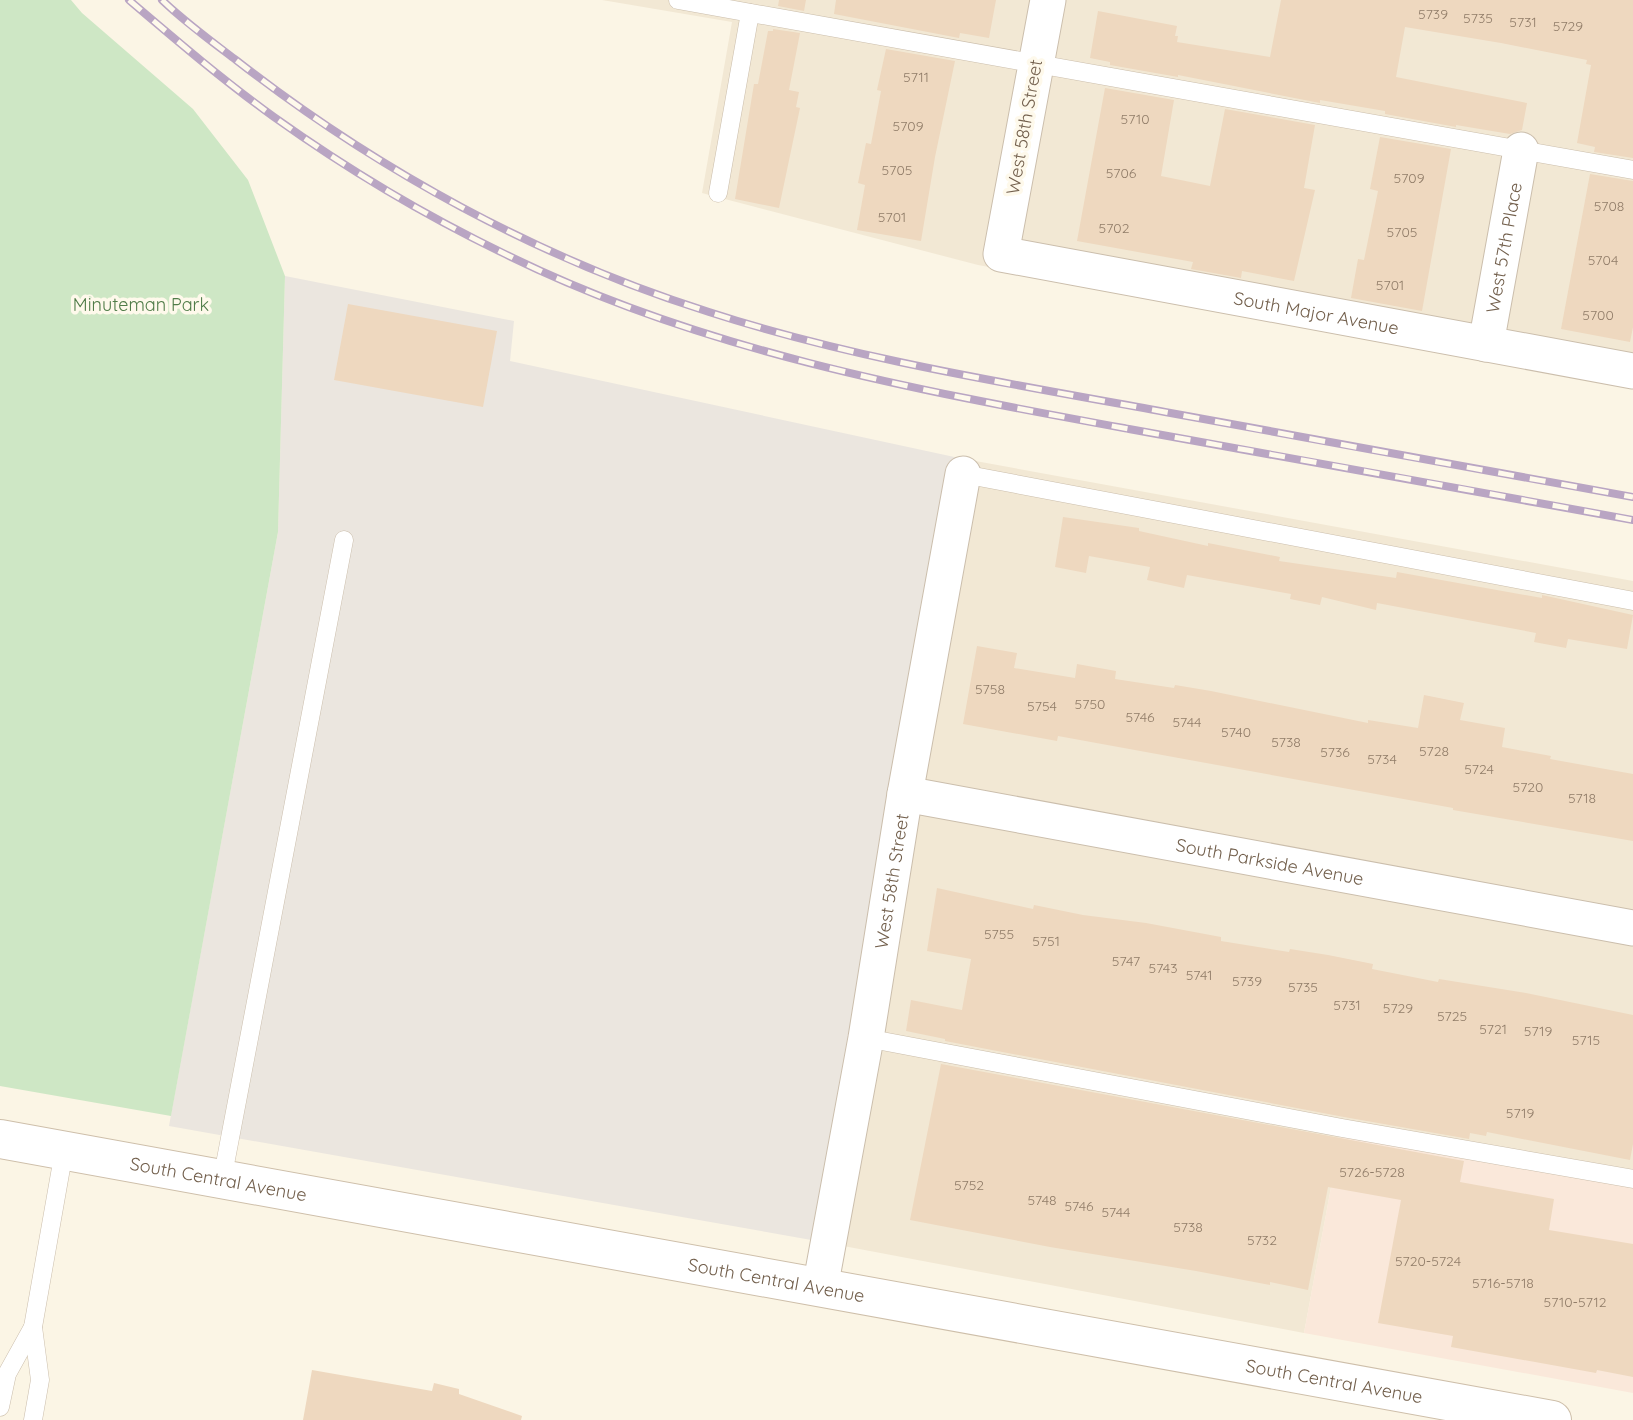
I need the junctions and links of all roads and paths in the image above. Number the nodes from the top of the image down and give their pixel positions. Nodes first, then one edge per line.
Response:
1 (678, 0) edge
2 (1048, 0) edge
3 (750, 13) junction
4 (1036, 64) junction
5 (1521, 150) junction
6 (1633, 170) edge
7 (719, 193) dead end
8 (1001, 254) joint
9 (1486, 344) junction
10 (1633, 370) edge
11 (963, 474) joint
12 (344, 540) dead end
13 (1633, 601) edge
14 (905, 794) junction
15 (1633, 928) edge
16 (866, 1038) junction
17 (0, 1139) edge
18 (64, 1151) junction
19 (1633, 1179) edge
20 (222, 1180) junction
21 (820, 1288) junction
22 (33, 1327) junction
23 (0, 1407) edge
24 (33, 1420) edge
25 (1552, 1420) edge

1 - 3 lane
2 - 4 street, West 58th Street
3 - 4 lane
3 - 7 lane
4 - 5 lane
4 - 8 street, West 58th Street
5 - 6 lane
5 - 9 street, West 57th Place
8 - 9 street, South Major Avenue
9 - 10 street, South Major Avenue
11 - 13 lane
11 - 14 street, West 58th Street
12 - 20 lane
14 - 15 street, South Parkside Avenue
14 - 16 street, West 58th Street
16 - 19 lane
16 - 21 street, West 58th Street
17 - 18 main road, South Central Avenue
18 - 20 main road, South Central Avenue
18 - 22 lane
20 - 21 main road, South Central Avenue
21 - 25 main road, South Central Avenue
22 - 23 lane
22 - 24 lane

